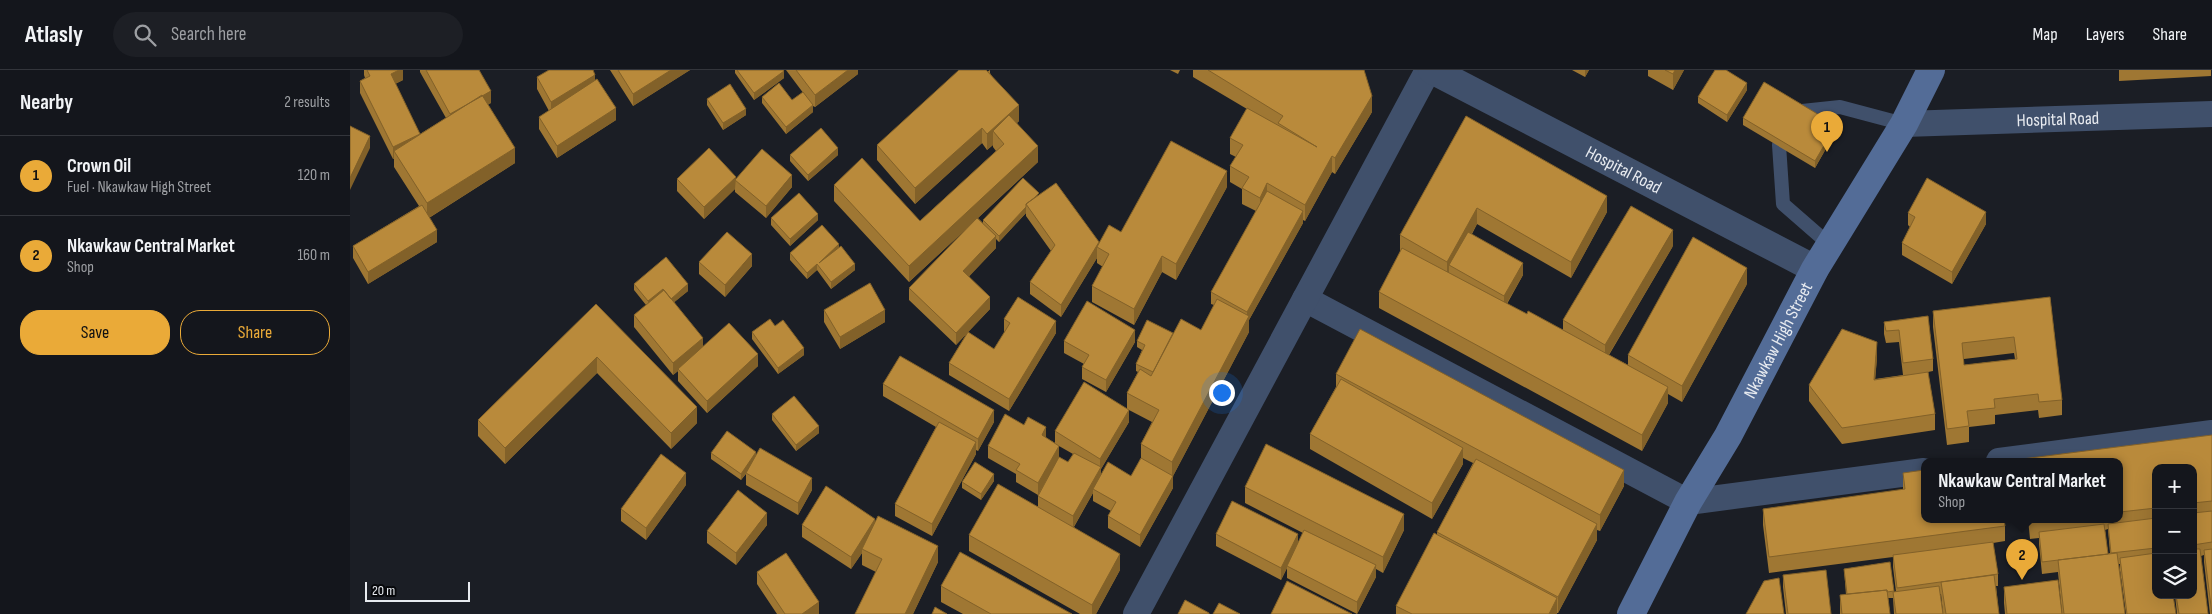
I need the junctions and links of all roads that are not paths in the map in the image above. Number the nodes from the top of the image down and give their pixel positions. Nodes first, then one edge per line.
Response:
1 (1430, 70) edge
2 (1930, 70) edge
3 (1802, 111) edge
4 (2212, 114) edge
5 (1904, 124) junction
6 (1778, 145) edge
7 (1830, 244) junction
8 (1815, 269) junction
9 (1305, 299) junction
10 (2212, 433) edge
11 (2022, 458) edge
12 (1921, 471) edge
13 (1688, 502) junction
14 (1136, 614) edge
15 (1631, 614) edge

1 - 8 street, Hospital Road
1 - 9 street
2 - 5 main road, Nkawkaw High Street
3 - 5 lane
4 - 5 street, Hospital Road
5 - 7 main road, Nkawkaw High Street
6 - 7 lane
7 - 8 main road, Nkawkaw High Street
8 - 13 main road, Nkawkaw High Street
9 - 13 street
9 - 14 street
10 - 11 street
12 - 13 street
13 - 15 main road, Nkawkaw High Street

